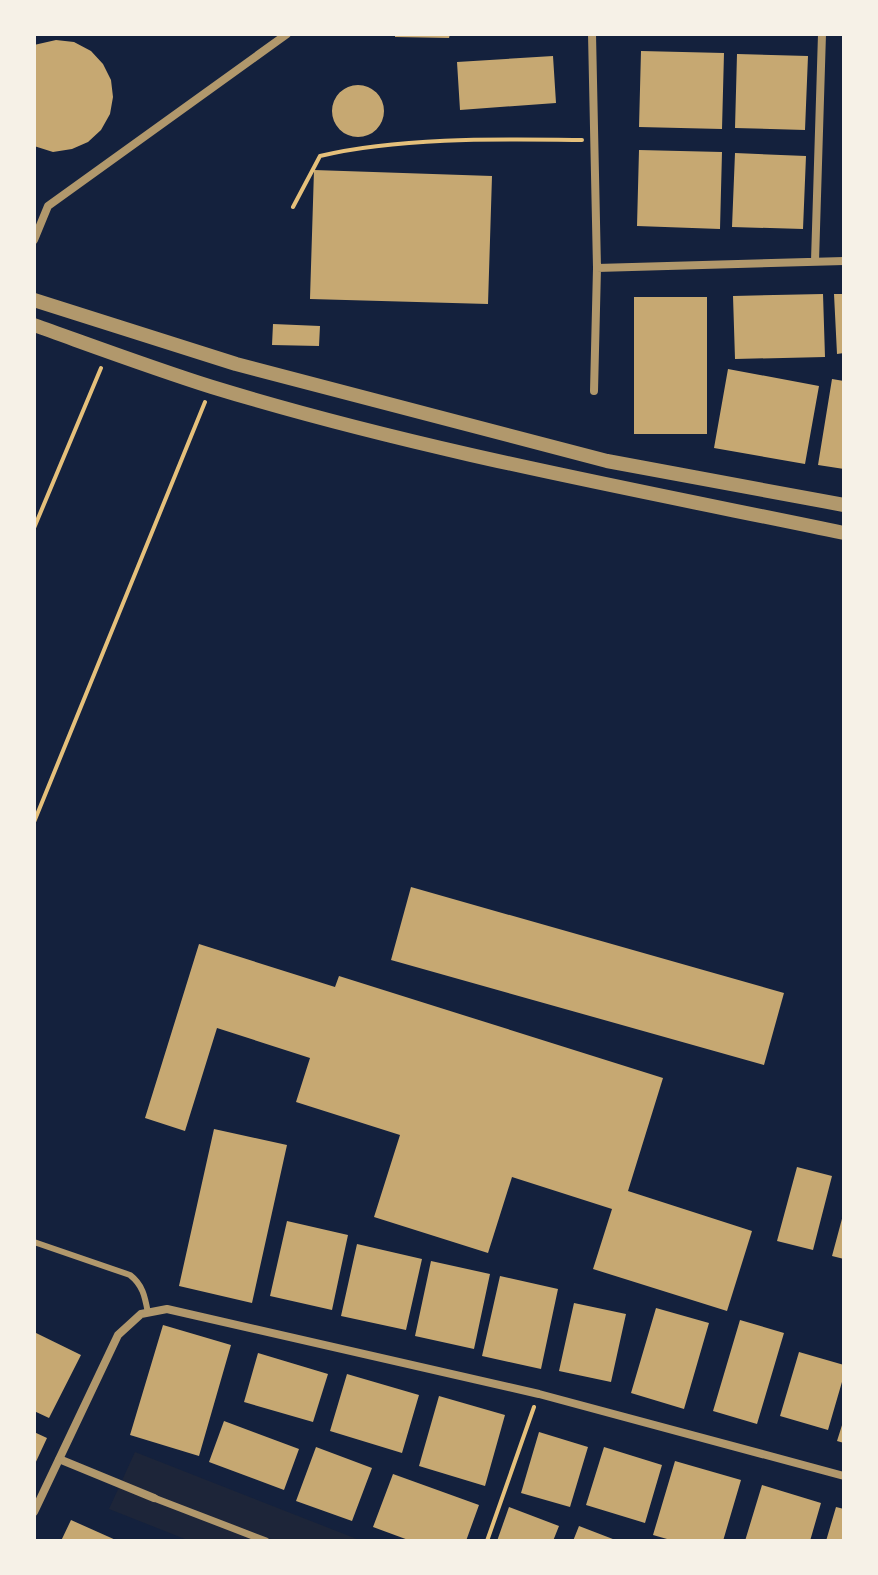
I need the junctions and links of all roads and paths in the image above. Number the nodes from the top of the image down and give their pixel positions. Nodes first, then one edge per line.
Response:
1 (287, 34) edge
2 (592, 34) edge
3 (822, 34) edge
4 (596, 141) junction
5 (293, 207) dead end
6 (34, 240) edge
7 (815, 261) junction
8 (844, 261) edge
9 (597, 268) junction
10 (34, 300) edge
11 (34, 325) edge
12 (108, 351) junction
13 (211, 387) junction
14 (594, 391) dead end
15 (844, 505) edge
16 (34, 528) edge
17 (844, 533) edge
18 (34, 822) edge
19 (34, 1242) edge
20 (148, 1313) junction
21 (539, 1394) junction
22 (59, 1459) junction
23 (844, 1476) edge
24 (154, 1498) joint
25 (34, 1512) edge
26 (266, 1541) edge
27 (487, 1541) edge

1 - 6 street
2 - 4 street
3 - 7 street
4 - 5 path
4 - 9 street
7 - 8 street
7 - 9 street
9 - 14 street
10 - 15 street
11 - 12 street
12 - 13 street
12 - 16 path
13 - 17 street
13 - 18 path
19 - 20 lane
20 - 21 street
20 - 22 street
21 - 23 street
21 - 27 path
22 - 24 street
22 - 25 street
24 - 26 street

